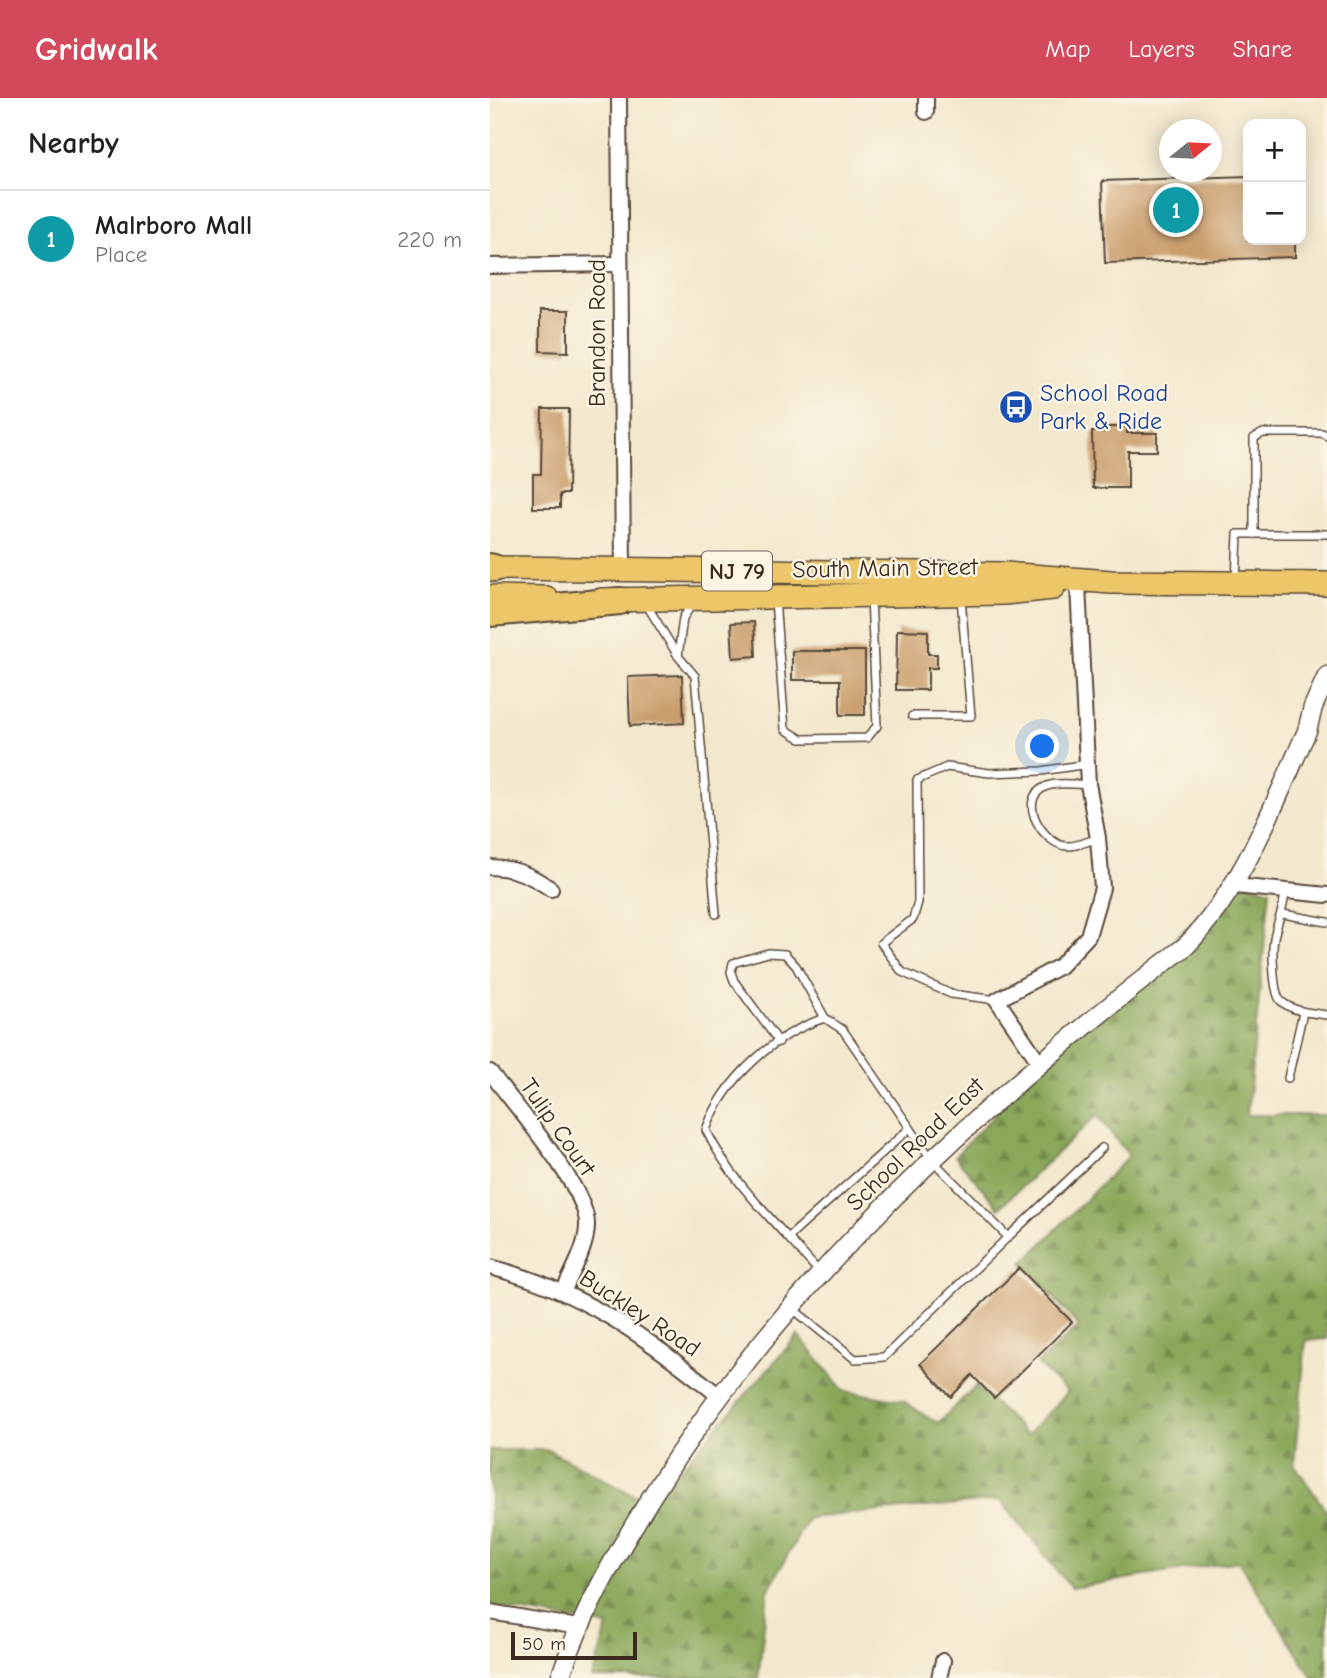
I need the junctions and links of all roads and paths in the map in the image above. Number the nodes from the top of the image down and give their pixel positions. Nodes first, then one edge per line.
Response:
1 (619, 98) edge
2 (620, 264) junction
3 (490, 266) edge
4 (1327, 436) edge
5 (1254, 534) junction
6 (1327, 534) edge
7 (491, 568) edge
8 (623, 569) junction
9 (1111, 582) junction
10 (1236, 583) junction
11 (1327, 584) edge
12 (1078, 586) junction
13 (871, 594) junction
14 (961, 594) junction
15 (775, 595) junction
16 (490, 597) edge
17 (697, 598) junction
18 (632, 601) junction
19 (490, 613) edge
20 (678, 656) junction
21 (1326, 678) edge
22 (912, 716) dead end
23 (1088, 764) junction
24 (1088, 784) junction
25 (1098, 838) junction
26 (490, 867) edge
27 (1235, 886) junction
28 (551, 889) dead end
29 (1285, 890) junction
30 (1327, 895) edge
31 (716, 914) dead end
32 (1283, 914) junction
33 (1327, 922) edge
34 (997, 1000) junction
35 (1303, 1012) junction
36 (1327, 1015) edge
37 (825, 1018) junction
38 (779, 1042) junction
39 (1040, 1062) junction
40 (490, 1072) edge
41 (1288, 1078) dead end
42 (910, 1128) junction
43 (1102, 1147) dead end
44 (932, 1160) junction
45 (789, 1237) junction
46 (1008, 1237) junction
47 (490, 1266) edge
48 (821, 1273) junction
49 (564, 1290) junction
50 (792, 1308) junction
51 (719, 1396) junction
52 (490, 1612) edge
53 (578, 1627) junction
54 (943, 1661) dead end
55 (560, 1678) edge
56 (939, 1678) edge

1 - 2 street, Brandon Road
2 - 3 street
2 - 8 street, Brandon Road
4 - 5 lane
5 - 6 lane
5 - 10 lane
7 - 8 main road, South Main Street / NJ 79
8 - 9 main road, South Main Street / NJ 79
9 - 10 main road, South Main Street / NJ 79
9 - 12 main road, South Main Street / NJ 79
10 - 11 main road, South Main Street / NJ 79
12 - 14 main road, South Main Street / NJ 79
12 - 23 street
13 - 14 main road, South Main Street / NJ 79
13 - 15 main road, South Main Street / NJ 79
13 - 15 lane
14 - 22 lane
15 - 17 main road, South Main Street / NJ 79
16 - 18 main road, South Main Street / NJ 79
17 - 18 main road, South Main Street / NJ 79
17 - 20 lane
18 - 19 highway
18 - 20 lane
20 - 31 lane
21 - 27 street, School Road East
23 - 24 street
23 - 34 lane
24 - 25 street
24 - 25 lane
25 - 34 street
26 - 28 street
27 - 29 street
27 - 39 street, School Road East
29 - 30 street
29 - 32 lane
32 - 33 lane
32 - 35 lane
34 - 39 street
35 - 36 lane
35 - 41 lane
37 - 38 lane
37 - 38 lane
37 - 42 lane
38 - 45 lane
39 - 44 street, School Road East
40 - 49 street, Tulip Court
42 - 44 lane
42 - 45 lane
43 - 46 lane
44 - 46 lane
44 - 48 street, School Road East
45 - 48 lane
46 - 50 lane
47 - 49 street, Buckley Road
48 - 50 street, School Road East
49 - 51 street, Buckley Road
50 - 51 street, School Road East
51 - 53 street, School Road East
52 - 53 street
53 - 55 street, School Road East
54 - 56 street

